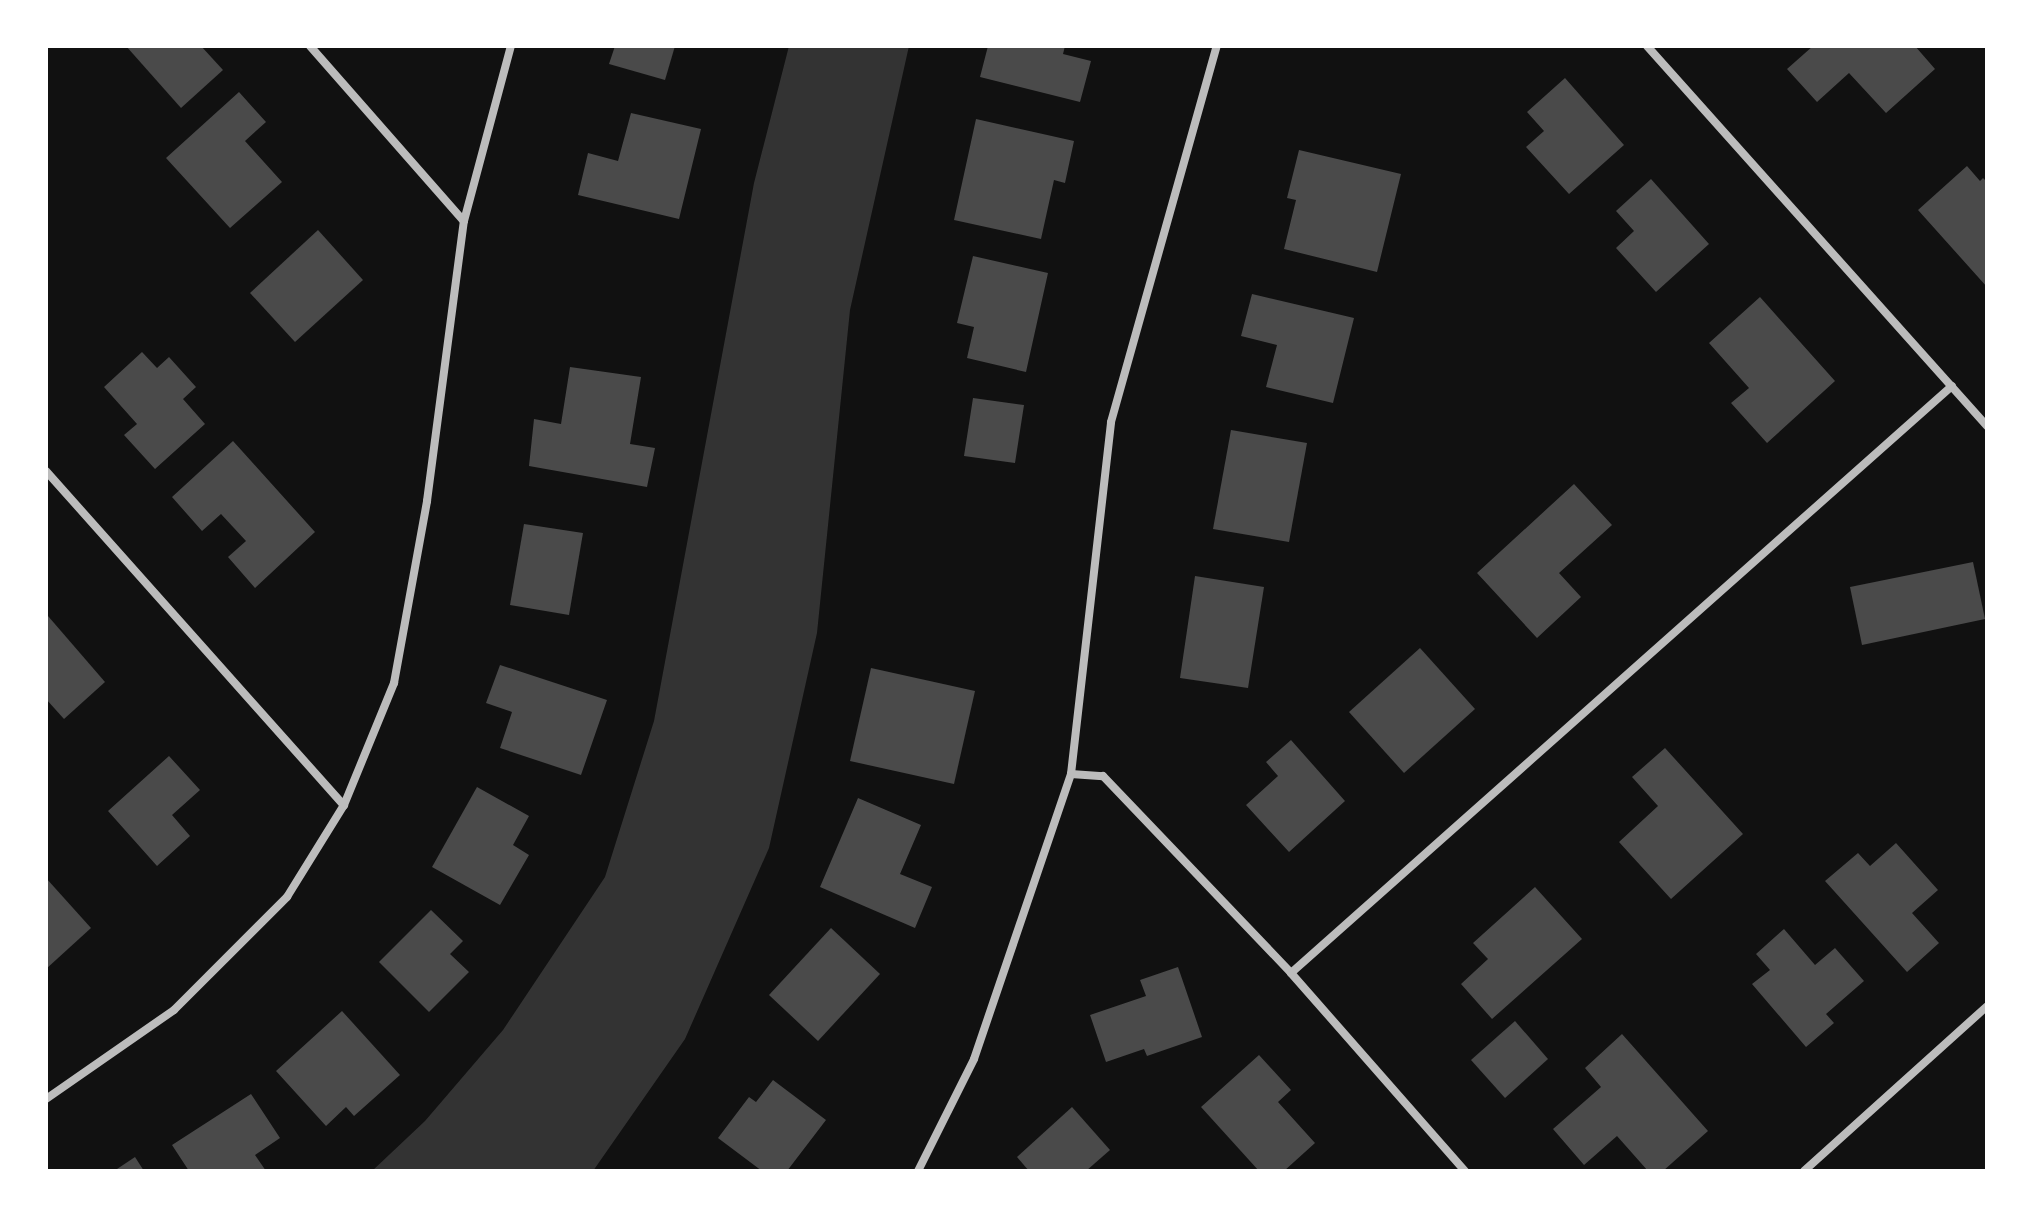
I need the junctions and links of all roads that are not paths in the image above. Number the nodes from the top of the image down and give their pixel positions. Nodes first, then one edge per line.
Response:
1 (310, 46) edge
2 (511, 46) edge
3 (1217, 46) edge
4 (1647, 46) edge
5 (464, 221) junction
6 (1952, 386) junction
7 (1987, 426) edge
8 (46, 471) edge
9 (1071, 774) junction
10 (344, 805) junction
11 (1291, 973) junction
12 (1987, 1006) edge
13 (46, 1099) edge
14 (918, 1171) edge
15 (1465, 1171) edge
16 (1804, 1171) edge

1 - 5 street
2 - 5 street
3 - 9 street
4 - 6 street
5 - 10 street
6 - 7 street
6 - 11 street
8 - 10 street
9 - 11 street
9 - 14 street
10 - 13 street
11 - 15 street
12 - 16 street

